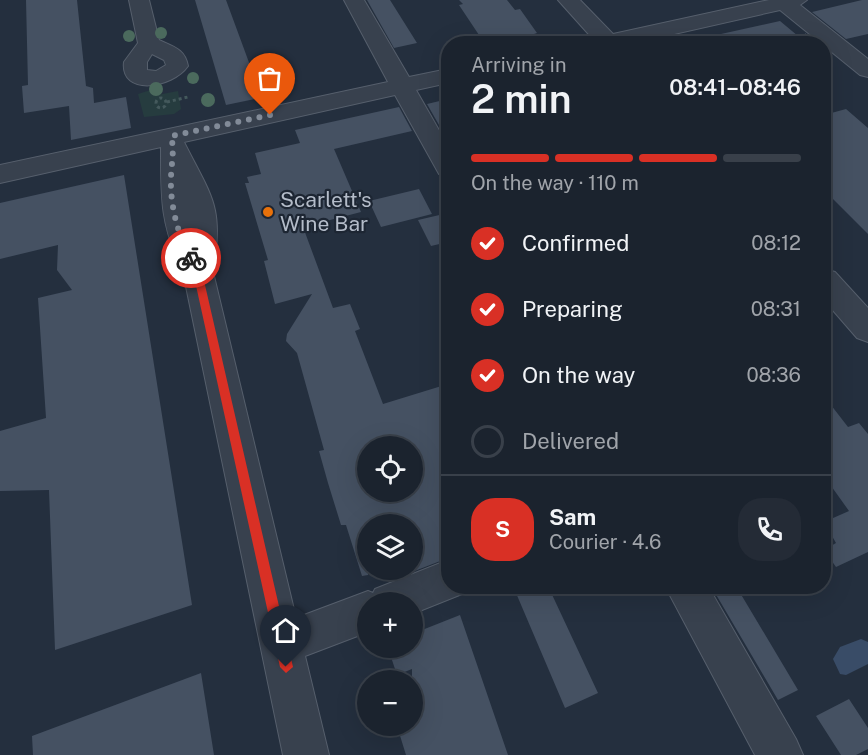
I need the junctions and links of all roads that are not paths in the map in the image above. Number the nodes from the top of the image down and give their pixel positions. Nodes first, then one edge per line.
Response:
1 (139, 0) edge
2 (354, 0) edge
3 (568, 0) edge
4 (788, 1) edge
5 (599, 36) edge
6 (636, 36) edge
7 (829, 36) edge
8 (831, 38) edge
9 (149, 44) dead end
10 (868, 70) edge
11 (441, 78) edge
12 (402, 86) junction
13 (173, 144) junction
14 (441, 156) edge
15 (0, 174) edge
16 (831, 288) edge
17 (868, 329) edge
18 (441, 583) edge
19 (417, 592) edge
20 (689, 594) edge
21 (357, 615) edge
22 (281, 645) junction
23 (306, 755) edge
24 (780, 755) edge

1 - 9 street
2 - 12 street
3 - 5 street
4 - 6 street
4 - 7 street
8 - 10 street
11 - 12 street
12 - 13 street
12 - 14 street
13 - 15 street
13 - 22 street
16 - 17 street
18 - 19 street
20 - 24 street
21 - 22 street
22 - 23 street

